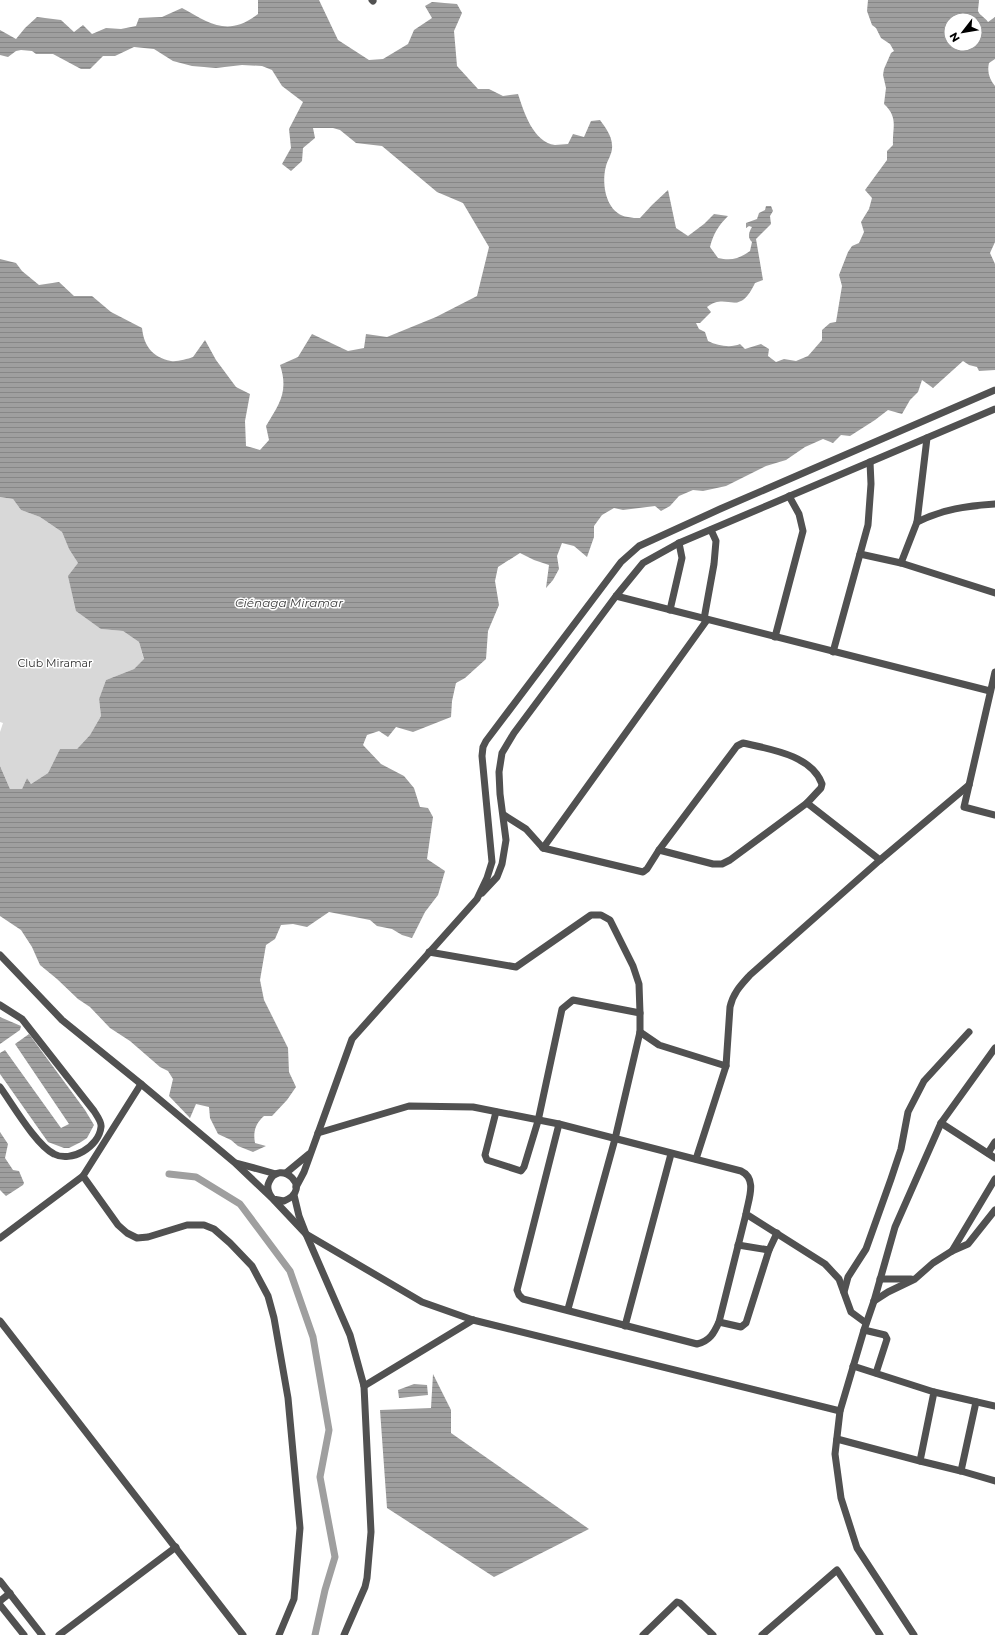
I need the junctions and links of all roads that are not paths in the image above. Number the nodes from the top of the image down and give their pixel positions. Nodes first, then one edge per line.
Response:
1 (995, 390) edge
2 (995, 410) edge
3 (927, 438) junction
4 (870, 462) junction
5 (789, 496) junction
6 (995, 504) edge
7 (917, 522) junction
8 (711, 530) junction
9 (679, 543) junction
10 (860, 554) junction
11 (901, 563) junction
12 (995, 593) edge
13 (616, 596) junction
14 (670, 610) junction
15 (706, 619) junction
16 (775, 637) junction
17 (833, 652) junction
18 (995, 672) edge
19 (990, 691) junction
20 (969, 785) junction
21 (807, 803) junction
22 (504, 815) junction
23 (995, 815) edge
24 (543, 848) junction
25 (659, 850) junction
26 (880, 860) junction
27 (476, 899) junction
28 (429, 952) junction
29 (0, 955) edge
30 (0, 1005) edge
31 (640, 1013) junction
32 (640, 1032) junction
33 (969, 1032) dead end
34 (995, 1048) edge
35 (726, 1066) junction
36 (141, 1084) junction
37 (0, 1087) edge
38 (496, 1112) junction
39 (538, 1120) junction
40 (941, 1122) junction
41 (559, 1124) junction
42 (318, 1133) junction
43 (615, 1139) junction
44 (995, 1142) edge
45 (311, 1153) junction
46 (988, 1153) junction
47 (672, 1154) junction
48 (995, 1158) edge
49 (696, 1159) junction
50 (234, 1162) junction
51 (286, 1173) junction
52 (276, 1174) junction
53 (83, 1176) junction
54 (995, 1179) edge
55 (296, 1188) junction
56 (294, 1195) junction
57 (273, 1199) junction
58 (995, 1210) edge
59 (746, 1214) junction
60 (777, 1233) junction
61 (306, 1234) junction
62 (0, 1238) edge
63 (738, 1245) junction
64 (769, 1250) junction
65 (952, 1251) junction
66 (915, 1279) junction
67 (880, 1280) junction
68 (844, 1293) junction
69 (874, 1302) junction
70 (568, 1310) junction
71 (473, 1320) junction
72 (0, 1321) edge
73 (719, 1322) junction
74 (625, 1326) junction
75 (865, 1326) junction
76 (853, 1366) junction
77 (876, 1373) junction
78 (364, 1386) junction
79 (934, 1392) junction
80 (976, 1402) junction
81 (995, 1406) edge
82 (840, 1410) junction
83 (837, 1439) junction
84 (920, 1461) junction
85 (962, 1471) junction
86 (995, 1481) edge
87 (176, 1547) junction
88 (0, 1581) edge
89 (10, 1593) junction
90 (0, 1601) edge
91 (0, 1605) edge
92 (24, 1635) edge
93 (42, 1635) edge
94 (59, 1635) edge
95 (244, 1635) edge
96 (279, 1635) edge
97 (344, 1635) edge
98 (643, 1635) edge
99 (713, 1635) edge
100 (762, 1635) edge
101 (880, 1635) edge
102 (914, 1635) edge

1 - 27 street
2 - 3 street
3 - 4 street
3 - 7 street
4 - 5 street
4 - 10 street
5 - 8 street
5 - 16 street
6 - 7 street
7 - 11 street
8 - 9 street
8 - 15 street
9 - 13 street
9 - 14 street
10 - 11 street
10 - 17 street
11 - 12 street
13 - 14 street
13 - 22 street
14 - 15 street
15 - 16 street
15 - 24 street
16 - 17 street
17 - 19 street
18 - 19 street
19 - 20 street
20 - 23 street
20 - 26 street
21 - 25 street
21 - 25 street
21 - 26 street
22 - 24 street
22 - 27 street
24 - 25 street
26 - 35 street
27 - 28 street
28 - 31 street
28 - 42 street
29 - 36 street
30 - 37 street
31 - 32 street
31 - 39 street
32 - 35 street
32 - 43 street
33 - 68 street
34 - 40 street
35 - 49 street
36 - 50 street
36 - 53 street
38 - 39 street
38 - 39 street
38 - 42 street
39 - 41 street
40 - 46 street
40 - 67 street
41 - 43 street
41 - 70 street
42 - 45 street
43 - 47 street
43 - 70 street
44 - 46 street
45 - 51 street
45 - 55 street
46 - 48 street
47 - 49 street
47 - 74 street
49 - 59 street
50 - 52 street
50 - 57 street
51 - 52 street
51 - 55 street
52 - 57 street
53 - 62 street
53 - 96 street
54 - 65 street
55 - 56 street
56 - 57 street
56 - 61 street
57 - 61 street
58 - 65 street
59 - 60 street
59 - 63 street
60 - 64 street
60 - 68 street
61 - 71 street
61 - 78 street
63 - 64 street
63 - 73 street
64 - 73 street
65 - 66 street
66 - 67 street
66 - 69 street
67 - 69 street
68 - 75 street
69 - 75 street
70 - 74 street
71 - 78 street
71 - 82 street
72 - 87 street
73 - 74 street
75 - 76 street
75 - 77 street
76 - 77 street
76 - 82 street
77 - 79 street
78 - 97 street
79 - 80 street
79 - 84 street
80 - 81 street
80 - 85 street
82 - 83 street
83 - 84 street
83 - 102 street
84 - 85 street
85 - 86 street
87 - 94 street
87 - 95 street
88 - 89 street
89 - 90 street
89 - 93 street
91 - 92 street
98 - 99 street
100 - 101 street

